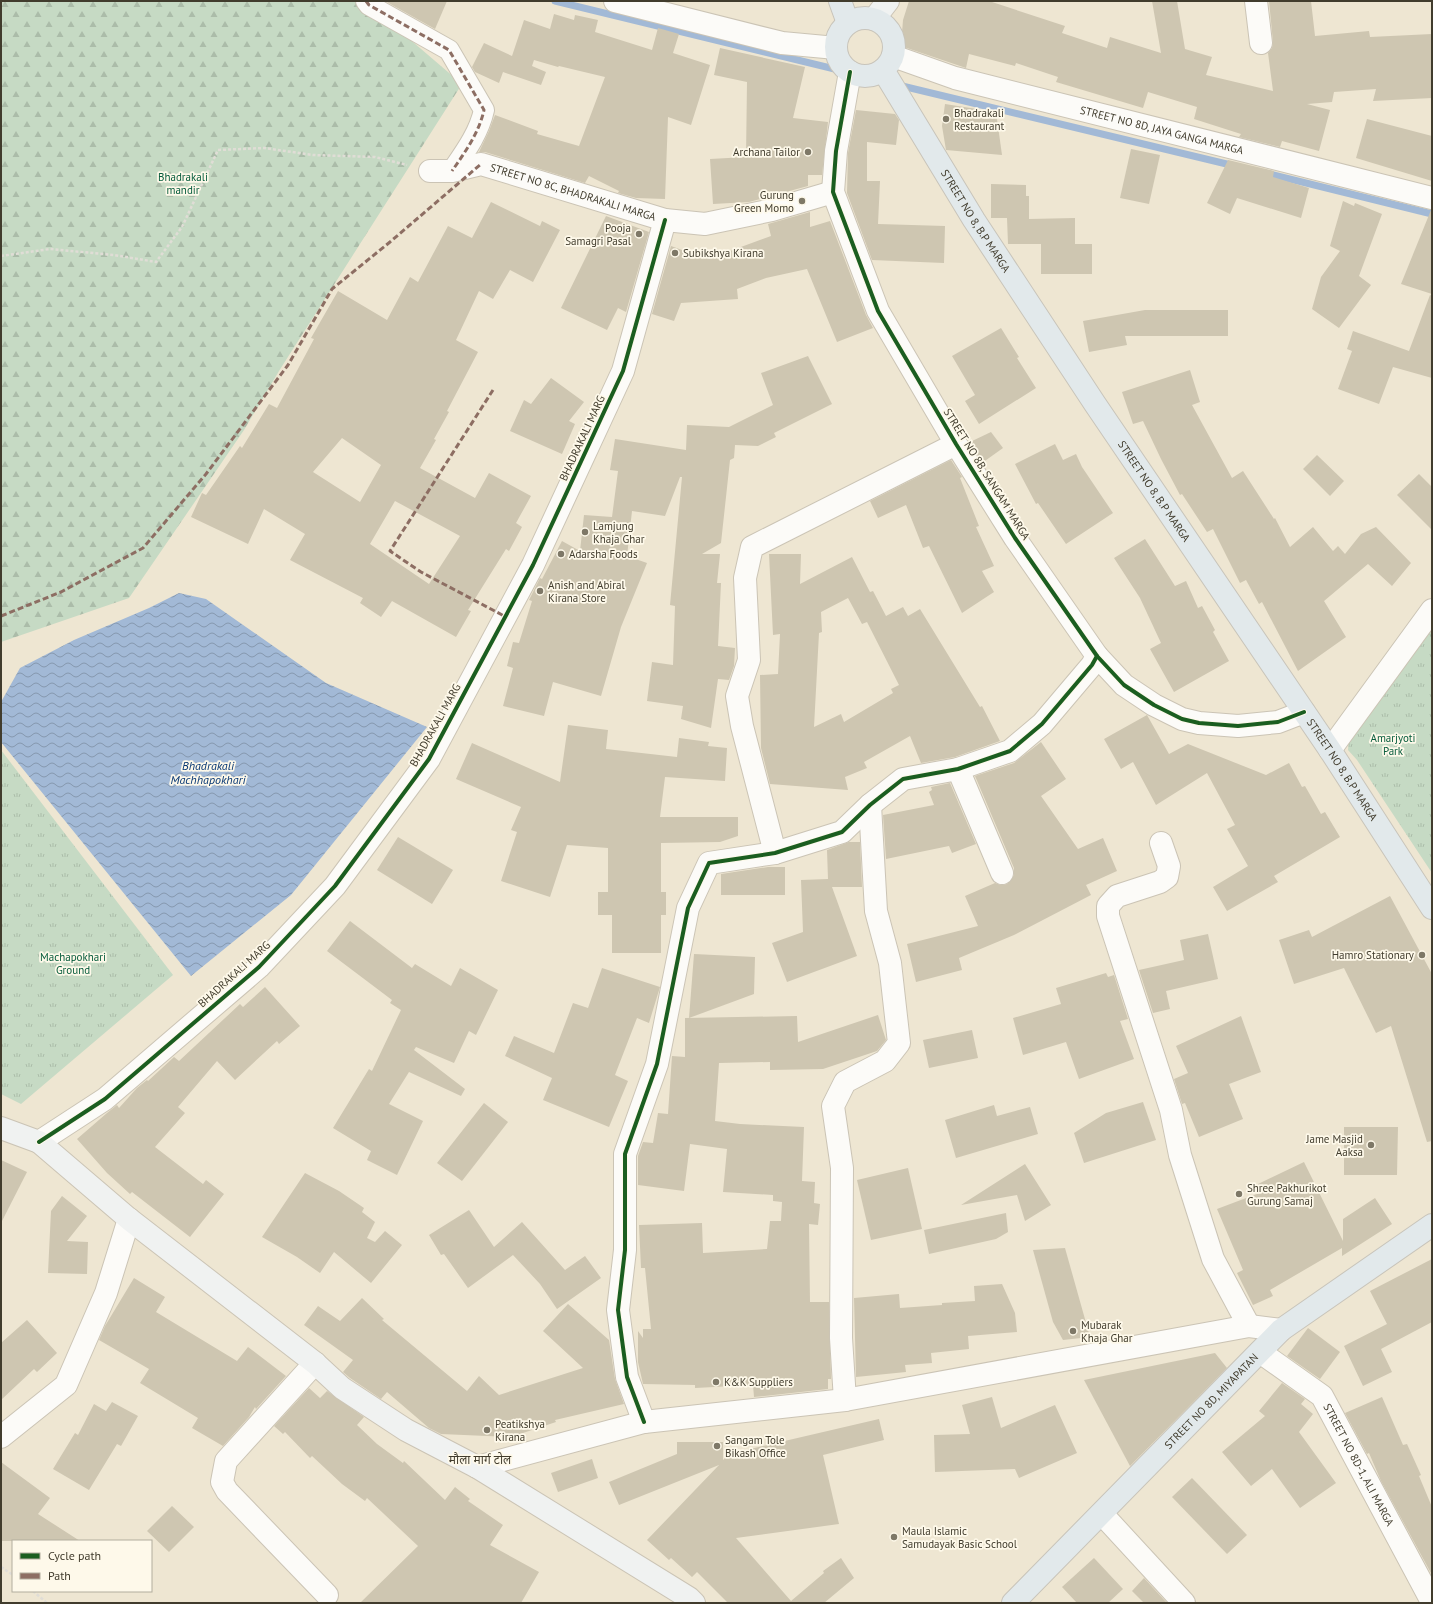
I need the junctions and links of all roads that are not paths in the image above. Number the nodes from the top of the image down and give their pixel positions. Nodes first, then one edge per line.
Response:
1 (366, 1) edge
2 (615, 1) edge
3 (840, 1) edge
4 (888, 1) edge
5 (1256, 1) edge
6 (874, 19) junction
7 (848, 23) junction
8 (1261, 43) dead end
9 (836, 48) junction
10 (888, 63) junction
11 (850, 72) junction
12 (430, 171) road end
13 (452, 171) junction
14 (832, 192) junction
15 (1432, 198) edge
16 (665, 220) junction
17 (956, 444) junction
18 (1432, 610) edge
19 (1097, 656) junction
20 (1304, 712) junction
21 (1330, 750) junction
22 (958, 769) junction
23 (870, 805) junction
24 (1161, 843) dead end
25 (775, 853) junction
26 (1002, 873) dead end
27 (1432, 908) edge
28 (3, 1132) edge
29 (39, 1142) junction
30 (129, 1219) junction
31 (1432, 1225) edge
32 (1249, 1326) junction
33 (1281, 1330) junction
34 (1260, 1352) junction
35 (315, 1363) junction
36 (845, 1400) junction
37 (644, 1422) junction
38 (1, 1437) edge
39 (477, 1467) junction
40 (1102, 1514) junction
41 (327, 1595) dead end
42 (1431, 1600) edge
43 (694, 1603) edge
44 (1013, 1603) edge
45 (1184, 1603) edge

1 - 13 street
2 - 9 street
3 - 7 main road
4 - 6 main road
5 - 8 street
6 - 7 main road
6 - 10 main road
7 - 9 main road
9 - 11 main road
10 - 11 main road
10 - 15 street, STREET NO 8D, JAYA GANGA MARGA
10 - 20 main road, STREET NO 8, B.P MARGA
11 - 14 street, STREET NO 8B, SANGAM MARGA
12 - 13 street, STREET NO 8C, BHADRAKALI MARGA
13 - 16 street, STREET NO 8C, BHADRAKALI MARGA
14 - 16 street, STREET NO 8C, BHADRAKALI MARGA
14 - 17 street, STREET NO 8B, SANGAM MARGA
16 - 29 street, BHADRAKALI MARG
17 - 19 street, STREET NO 8B, SANGAM MARGA
17 - 25 street
18 - 21 street
19 - 20 street, STREET NO 8B, SANGAM MARGA
19 - 22 street
20 - 21 main road, STREET NO 8, B.P MARGA
21 - 27 main road, STREET NO 8, B.P MARGA
22 - 23 street
22 - 26 street
23 - 25 street
23 - 36 street
24 - 32 street
25 - 37 street
28 - 29 main road
29 - 30 main road
30 - 35 main road
30 - 38 street
31 - 33 main road, STREET NO 8D, MIYAPATAN
32 - 33 street
32 - 36 street
33 - 34 main road, STREET NO 8D, MIYAPATAN
34 - 40 main road, STREET NO 8D, MIYAPATAN
34 - 42 street, STREET NO 8D-1, ALI MARGA
35 - 39 main road
35 - 41 street
36 - 37 street
37 - 39 street
39 - 43 main road
40 - 44 main road, STREET NO 8D, MIYAPATAN
40 - 45 street

